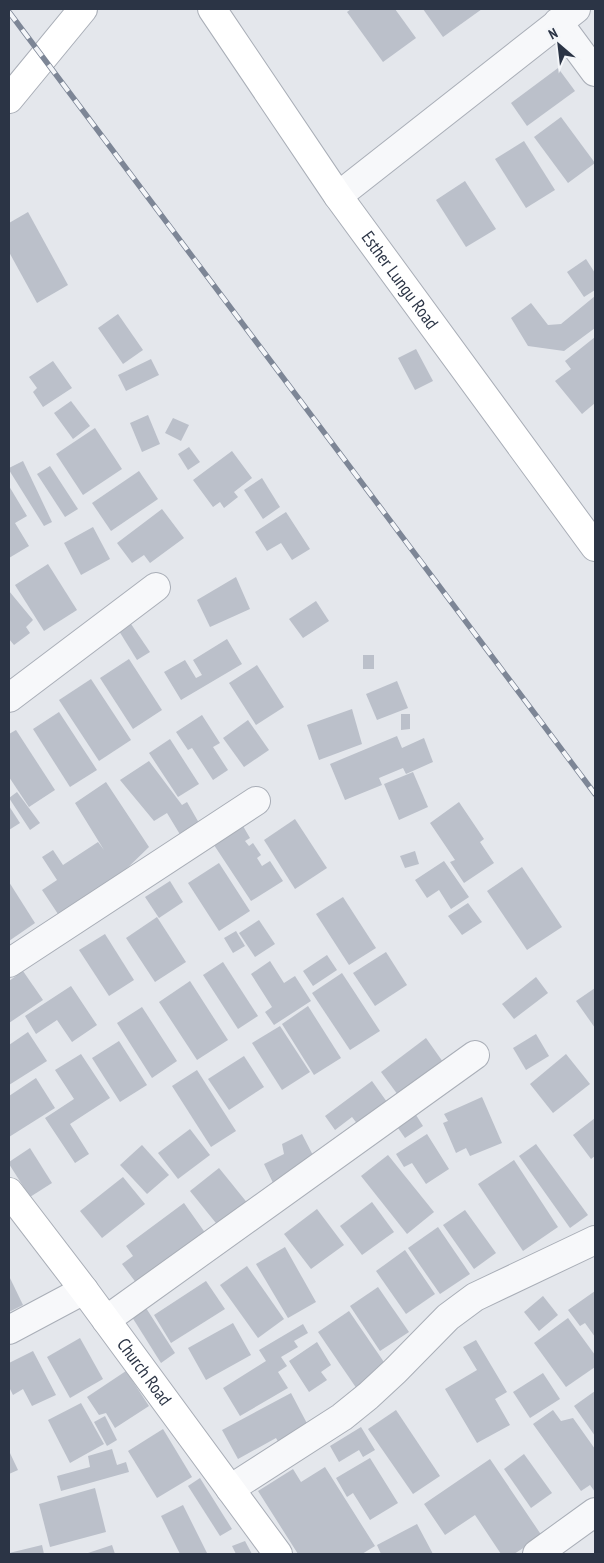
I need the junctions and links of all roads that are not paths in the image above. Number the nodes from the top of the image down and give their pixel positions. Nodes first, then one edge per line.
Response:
1 (83, 9) edge
2 (212, 9) edge
3 (567, 15) edge
4 (595, 72) edge
5 (9, 99) edge
6 (338, 196) junction
7 (595, 548) edge
8 (156, 587) dead end
9 (9, 698) edge
10 (256, 801) dead end
11 (9, 963) edge
12 (475, 1055) dead end
13 (9, 1192) edge
14 (595, 1240) edge
15 (84, 1290) junction
16 (106, 1320) junction
17 (9, 1330) edge
18 (230, 1489) junction
19 (595, 1512) edge
20 (278, 1554) edge
21 (537, 1554) edge

1 - 5 street
2 - 6 street, Esther Lungu Road
3 - 4 street
3 - 6 street
6 - 7 street, Esther Lungu Road
8 - 9 street
10 - 11 street
12 - 16 street
13 - 15 street, Church Road
14 - 18 street
15 - 16 street, Church Road
15 - 17 street
16 - 18 street, Church Road
18 - 20 street, Church Road
19 - 21 street

